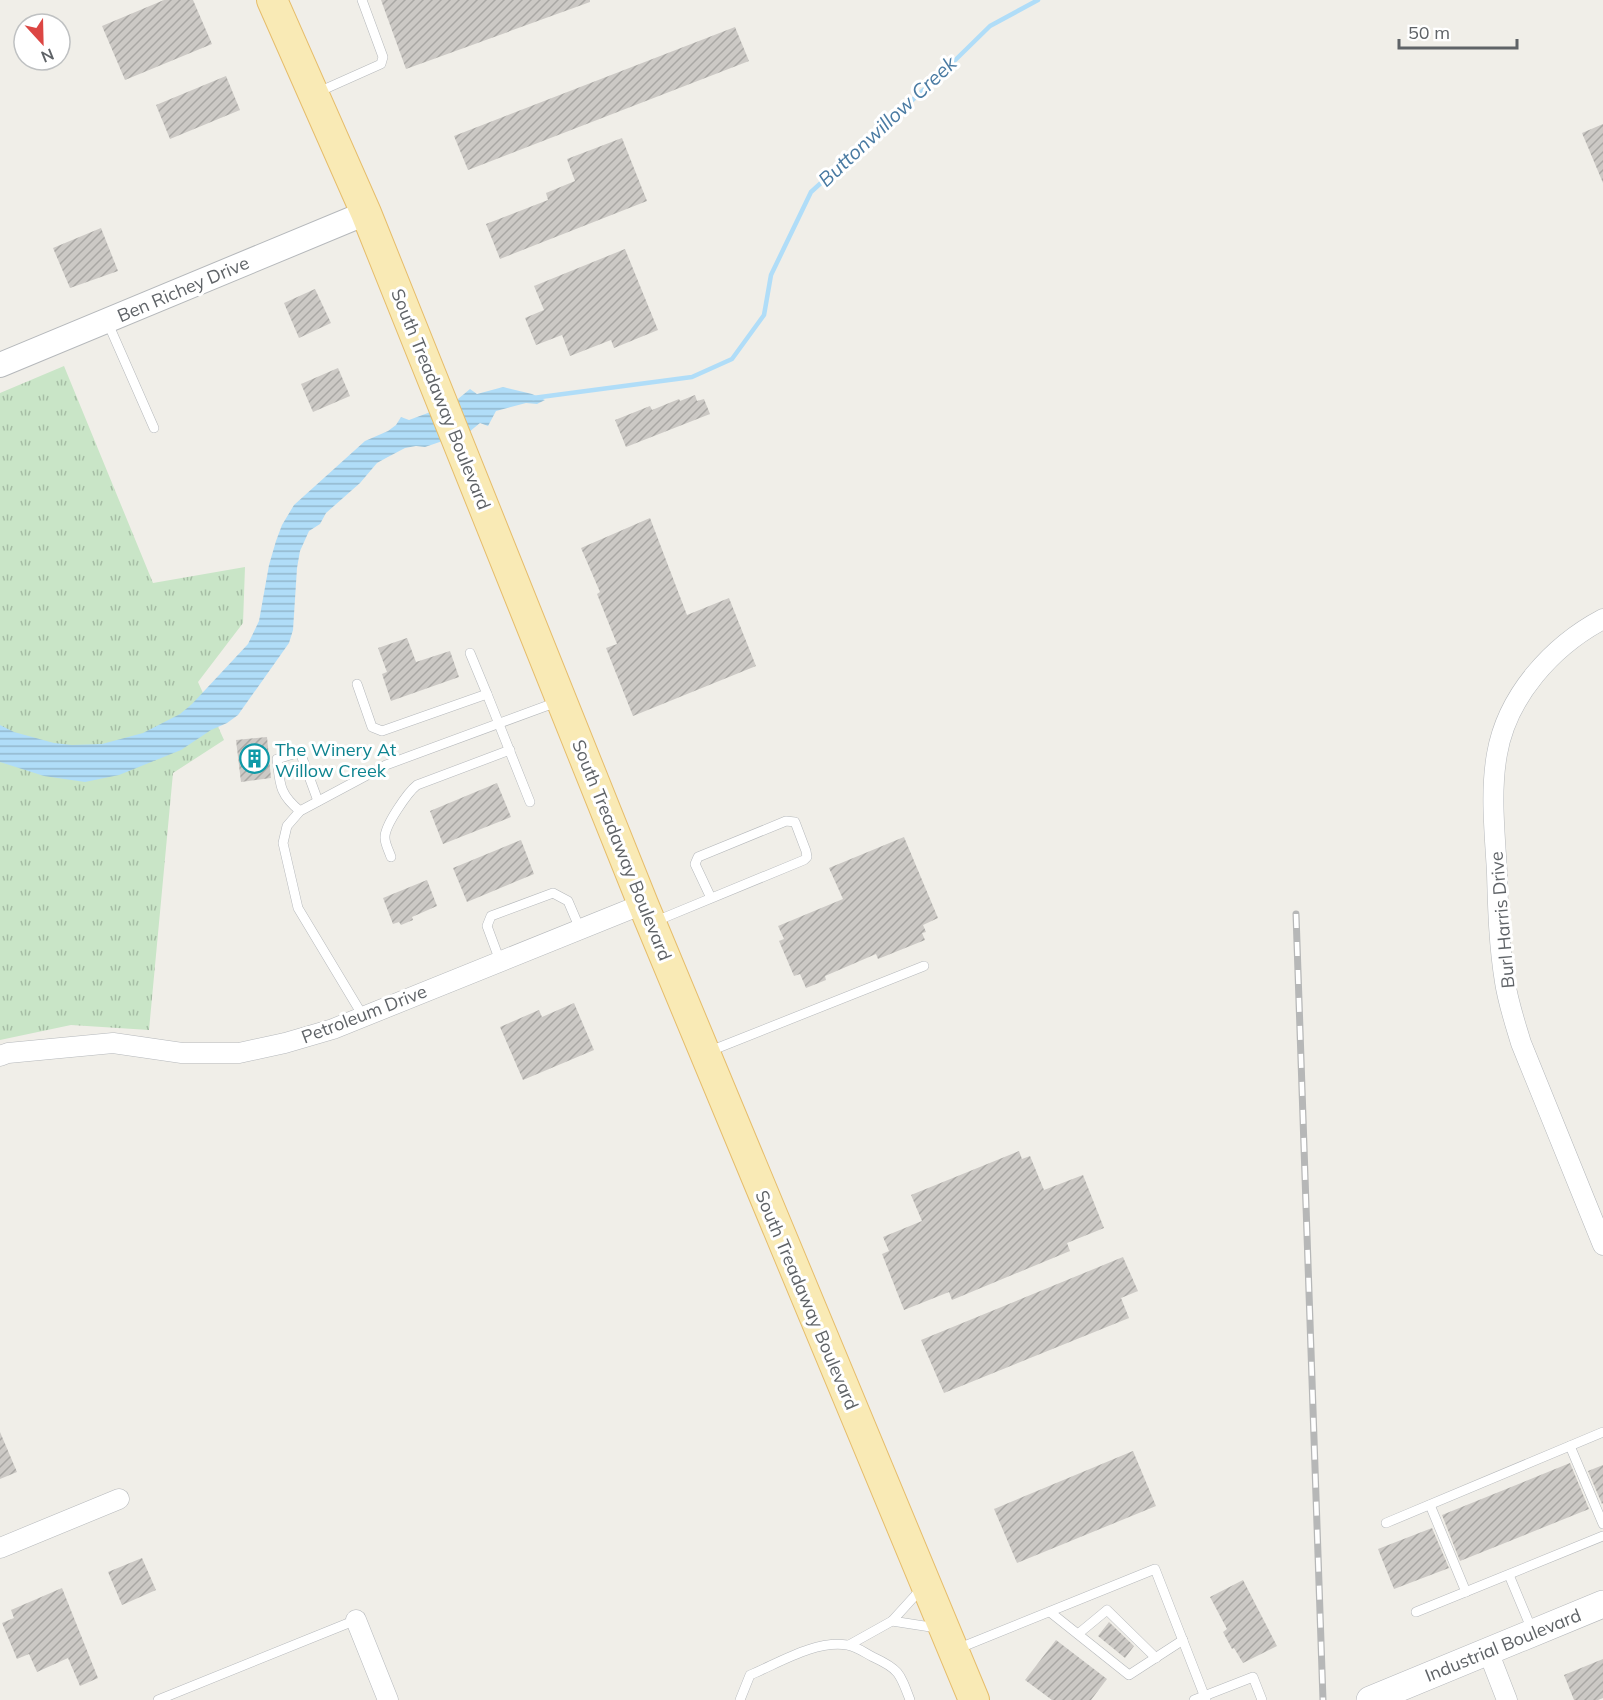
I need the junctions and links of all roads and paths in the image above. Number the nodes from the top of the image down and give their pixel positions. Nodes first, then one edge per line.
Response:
1 (272, 0) edge
2 (362, 0) edge
3 (314, 94) junction
4 (366, 213) junction
5 (107, 321) junction
6 (0, 365) edge
7 (154, 428) dead end
8 (1603, 619) edge
9 (470, 653) dead end
10 (357, 684) dead end
11 (487, 694) junction
12 (562, 700) junction
13 (500, 723) junction
14 (510, 750) junction
15 (318, 801) junction
16 (530, 802) dead end
17 (300, 811) junction
18 (391, 857) dead end
19 (711, 898) junction
20 (647, 914) junction
21 (580, 929) junction
22 (500, 961) junction
23 (924, 966) dead end
24 (363, 1016) junction
25 (705, 1053) junction
26 (0, 1056) edge
27 (1601, 1233) edge
28 (1603, 1432) edge
29 (1569, 1446) junction
30 (119, 1499) dead end
31 (1430, 1505) junction
32 (1386, 1523) dead end
33 (1603, 1524) edge
34 (1603, 1536) edge
35 (0, 1548) edge
36 (1509, 1575) junction
37 (926, 1584) junction
38 (1466, 1592) junction
39 (1603, 1604) edge
40 (1050, 1612) junction
41 (1416, 1612) dead end
42 (356, 1620) joint
43 (892, 1621) junction
44 (1533, 1633) junction
45 (1078, 1634) junction
46 (949, 1640) junction
47 (1183, 1640) junction
48 (849, 1645) junction
49 (1488, 1651) junction
50 (1156, 1658) junction
51 (1205, 1698) edge
52 (158, 1700) edge
53 (388, 1700) edge
54 (740, 1700) edge
55 (910, 1700) edge
56 (974, 1700) edge
57 (1194, 1700) edge
58 (1262, 1700) edge
59 (1370, 1700) edge
60 (1507, 1700) edge

1 - 3 main road, South Treadaway Boulevard
2 - 3 lane
3 - 4 main road, South Treadaway Boulevard
4 - 5 street, Ben Richey Drive
4 - 12 main road, South Treadaway Boulevard
5 - 6 street, Ben Richey Drive
5 - 7 lane
8 - 27 street, Burl Harris Drive
9 - 11 lane
10 - 11 lane
11 - 13 lane
12 - 13 lane
12 - 20 main road, South Treadaway Boulevard
13 - 14 lane
13 - 15 lane
14 - 16 lane
14 - 18 lane
15 - 17 lane
15 - 17 lane
17 - 24 lane
19 - 19 lane
19 - 20 lane
20 - 21 street, Petroleum Drive
20 - 25 main road, South Treadaway Boulevard
21 - 22 street, Petroleum Drive
21 - 22 lane
22 - 24 street, Petroleum Drive
23 - 25 lane
24 - 26 street, Petroleum Drive
25 - 37 main road, South Treadaway Boulevard
28 - 29 lane
29 - 31 lane
29 - 33 lane
30 - 35 street
31 - 32 lane
31 - 38 lane
34 - 36 lane
36 - 38 lane
36 - 44 lane
37 - 43 lane
37 - 46 main road, South Treadaway Boulevard
38 - 41 lane
39 - 44 main road, Industrial Boulevard
40 - 45 lane
40 - 46 lane
40 - 47 lane
42 - 52 lane
42 - 53 street
43 - 46 lane
43 - 48 lane
44 - 49 main road, Industrial Boulevard
45 - 50 lane
45 - 50 lane
46 - 56 main road, South Treadaway Boulevard
47 - 50 lane
47 - 51 lane
48 - 54 lane
48 - 55 lane
49 - 59 main road, Industrial Boulevard
49 - 60 street
51 - 57 lane
51 - 58 lane

